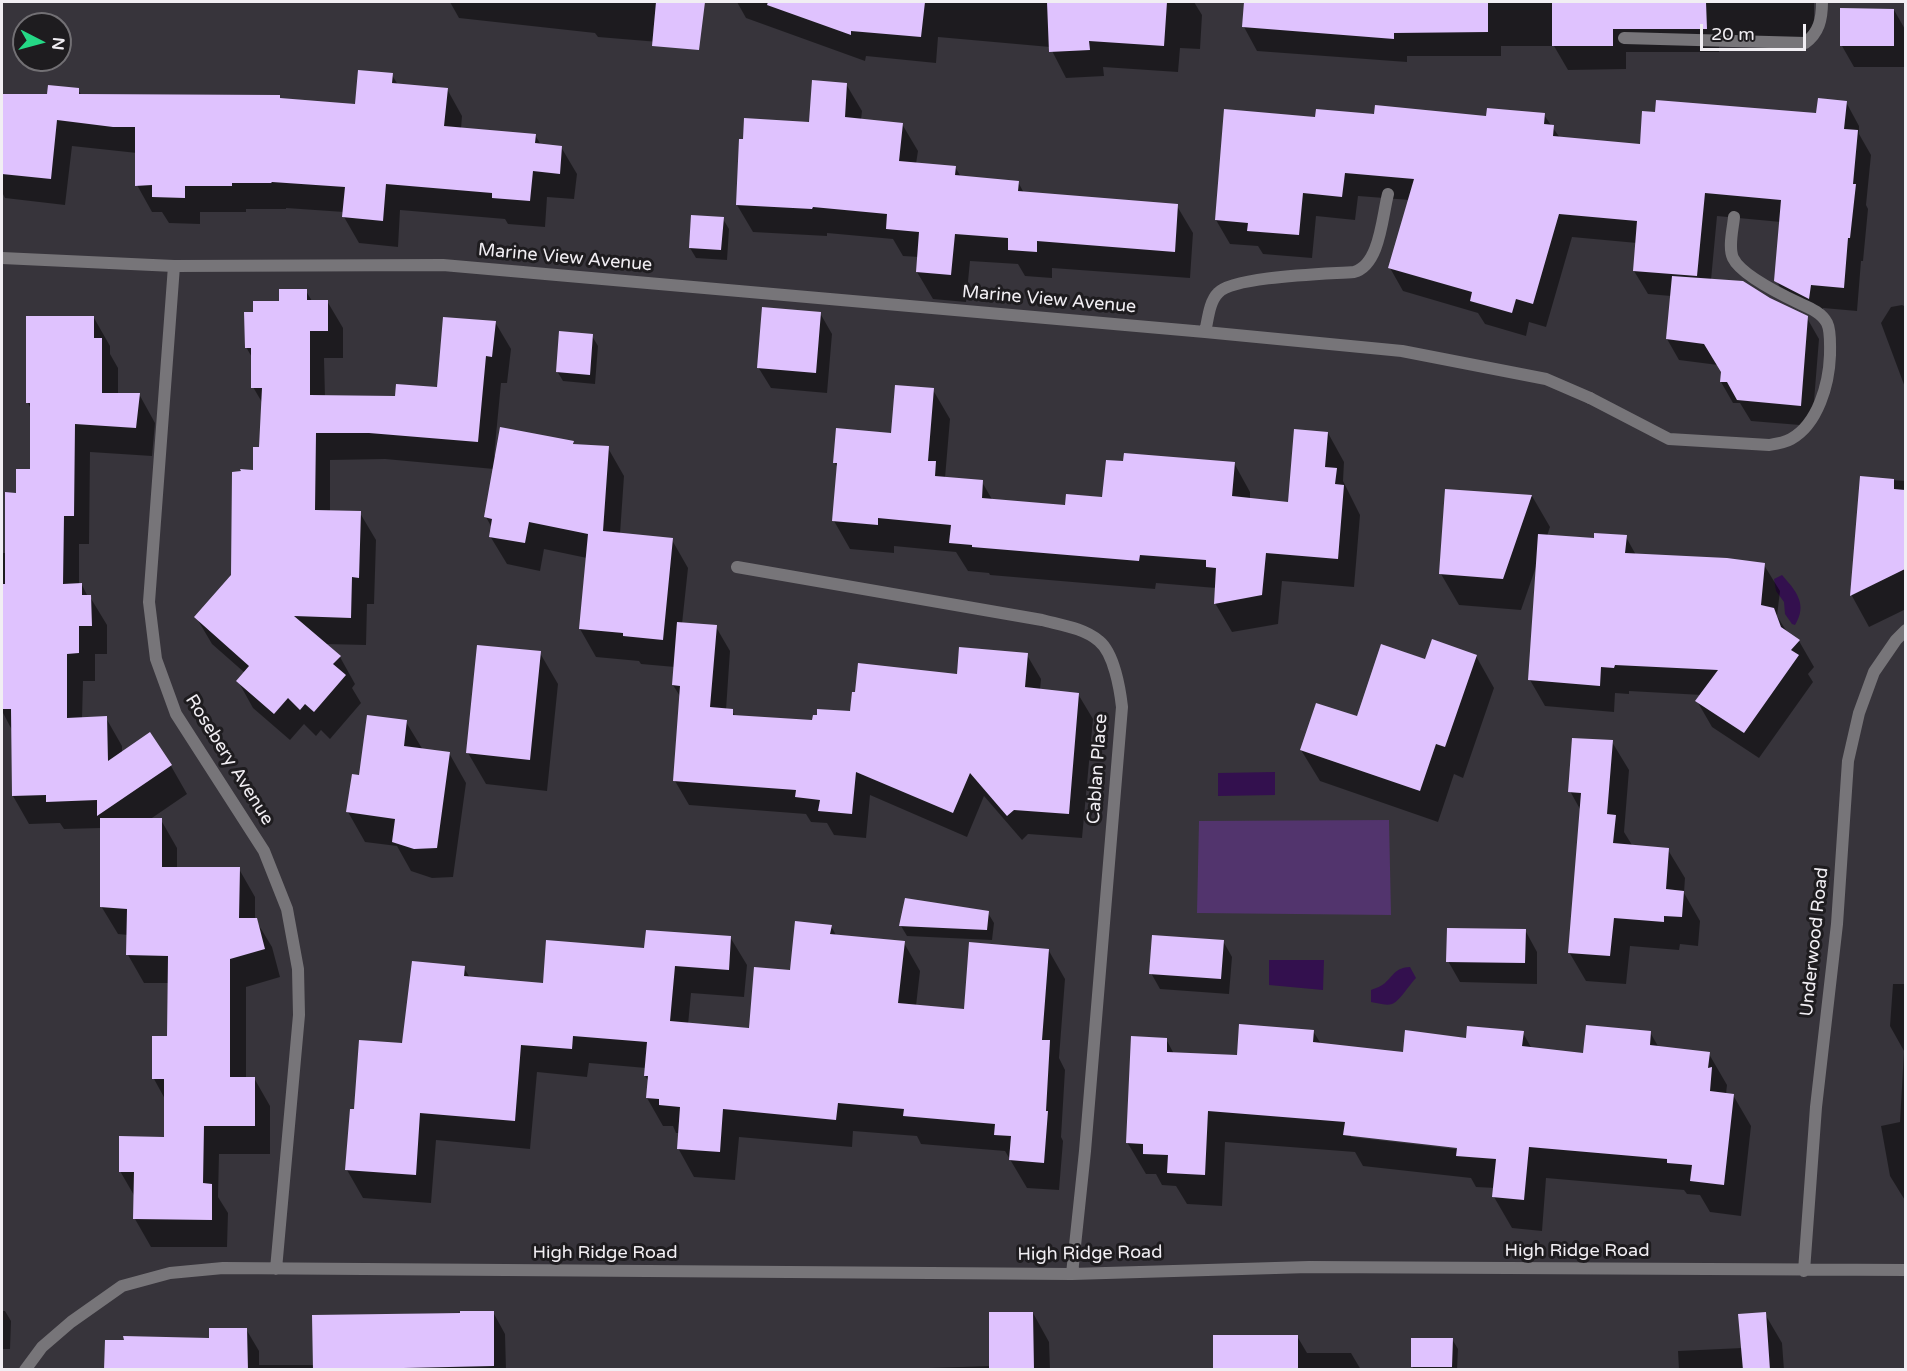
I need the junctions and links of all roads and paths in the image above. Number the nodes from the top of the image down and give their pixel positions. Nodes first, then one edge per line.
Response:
1 (1822, 2) edge
2 (1624, 38) dead end
3 (1388, 194) dead end
4 (1734, 217) dead end
5 (2, 258) edge
6 (174, 266) junction
7 (1205, 332) junction
8 (737, 567) dead end
9 (1905, 630) edge
10 (276, 1269) junction
11 (1905, 1270) edge
12 (1804, 1271) junction
13 (1072, 1274) junction
14 (25, 1370) edge

1 - 2 street
3 - 7 street
4 - 7 street, Marine View Avenue
5 - 6 street, Marine View Avenue
6 - 7 street, Marine View Avenue
6 - 10 street, Rosebery Avenue
8 - 13 street, Cablan Place
9 - 12 street, Underwood Road
10 - 13 street, High Ridge Road
10 - 14 street, High Ridge Road
11 - 12 street, High Ridge Road
12 - 13 street, High Ridge Road

